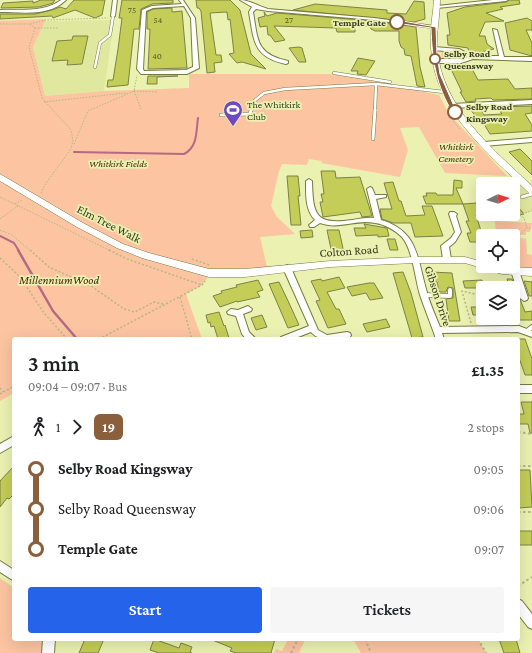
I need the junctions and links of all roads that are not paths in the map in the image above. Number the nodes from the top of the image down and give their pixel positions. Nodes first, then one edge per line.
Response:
1 (64, 0) edge
2 (115, 0) edge
3 (182, 0) edge
4 (242, 0) edge
5 (506, 0) edge
6 (437, 3) edge
7 (185, 5) junction
8 (255, 7) junction
9 (0, 11) edge
10 (113, 17) joint
11 (433, 27) junction
12 (494, 30) dead end
13 (434, 49) junction
14 (472, 57) junction
15 (502, 58) junction
16 (532, 60) edge
17 (435, 61) junction
18 (286, 62) dead end
19 (95, 67) dead end
20 (334, 73) dead end
21 (376, 84) junction
22 (444, 91) junction
23 (532, 102) edge
24 (452, 106) junction
25 (221, 115) dead end
26 (373, 138) dead end
27 (532, 140) edge
28 (484, 144) junction
29 (0, 177) edge
30 (309, 181) dead end
31 (370, 189) dead end
32 (532, 191) edge
33 (532, 194) edge
34 (384, 196) dead end
35 (372, 197) junction
36 (522, 197) dead end
37 (454, 214) dead end
38 (319, 220) junction
39 (378, 221) junction
40 (312, 225) dead end
41 (447, 259) junction
42 (414, 260) junction
43 (476, 263) edge
44 (287, 268) junction
45 (520, 271) edge
46 (532, 272) edge
47 (212, 273) joint
48 (516, 273) edge
49 (450, 290) dead end
50 (424, 295) junction
51 (524, 298) dead end
52 (248, 309) dead end
53 (313, 328) junction
54 (437, 330) junction
55 (530, 331) edge
56 (347, 335) dead end
57 (250, 337) edge
58 (289, 337) edge
59 (323, 337) edge
60 (333, 337) edge
61 (439, 337) edge
62 (520, 389) edge
63 (532, 389) edge
64 (12, 441) edge
65 (0, 450) edge
66 (0, 566) edge
67 (12, 575) edge
68 (520, 608) edge
69 (532, 623) edge
70 (49, 641) edge
71 (48, 653) edge

1 - 9 street
2 - 10 street
3 - 7 street
4 - 8 street
5 - 6 street
6 - 11 street
7 - 7 street
8 - 11 street
8 - 18 street
10 - 19 lane
11 - 13 street
12 - 15 street
13 - 14 street
13 - 17 street
14 - 15 street
14 - 17 street
15 - 16 street
17 - 22 street
20 - 22 lane
21 - 22 lane
21 - 25 lane
21 - 26 lane
22 - 24 street
23 - 24 street
24 - 28 street
27 - 28 street
28 - 32 street
29 - 47 street, Elm Tree Walk
30 - 38 street
31 - 35 street
33 - 36 lane
34 - 35 street
35 - 39 street
37 - 41 street
38 - 39 street
38 - 40 street
39 - 42 street, Gibson Drive
41 - 42 street, Colton Road
41 - 43 street, Colton Road
42 - 44 street, Colton Road
42 - 50 street, Gibson Drive
44 - 47 street, Colton Road
44 - 53 street
45 - 46 street
48 - 51 street
49 - 50 lane
50 - 54 street, Gibson Drive
52 - 57 street
53 - 58 street
53 - 59 street
54 - 55 street
54 - 61 street, Gibson Drive
56 - 60 street
62 - 63 street
64 - 65 street
66 - 67 street
68 - 69 street
70 - 71 street

